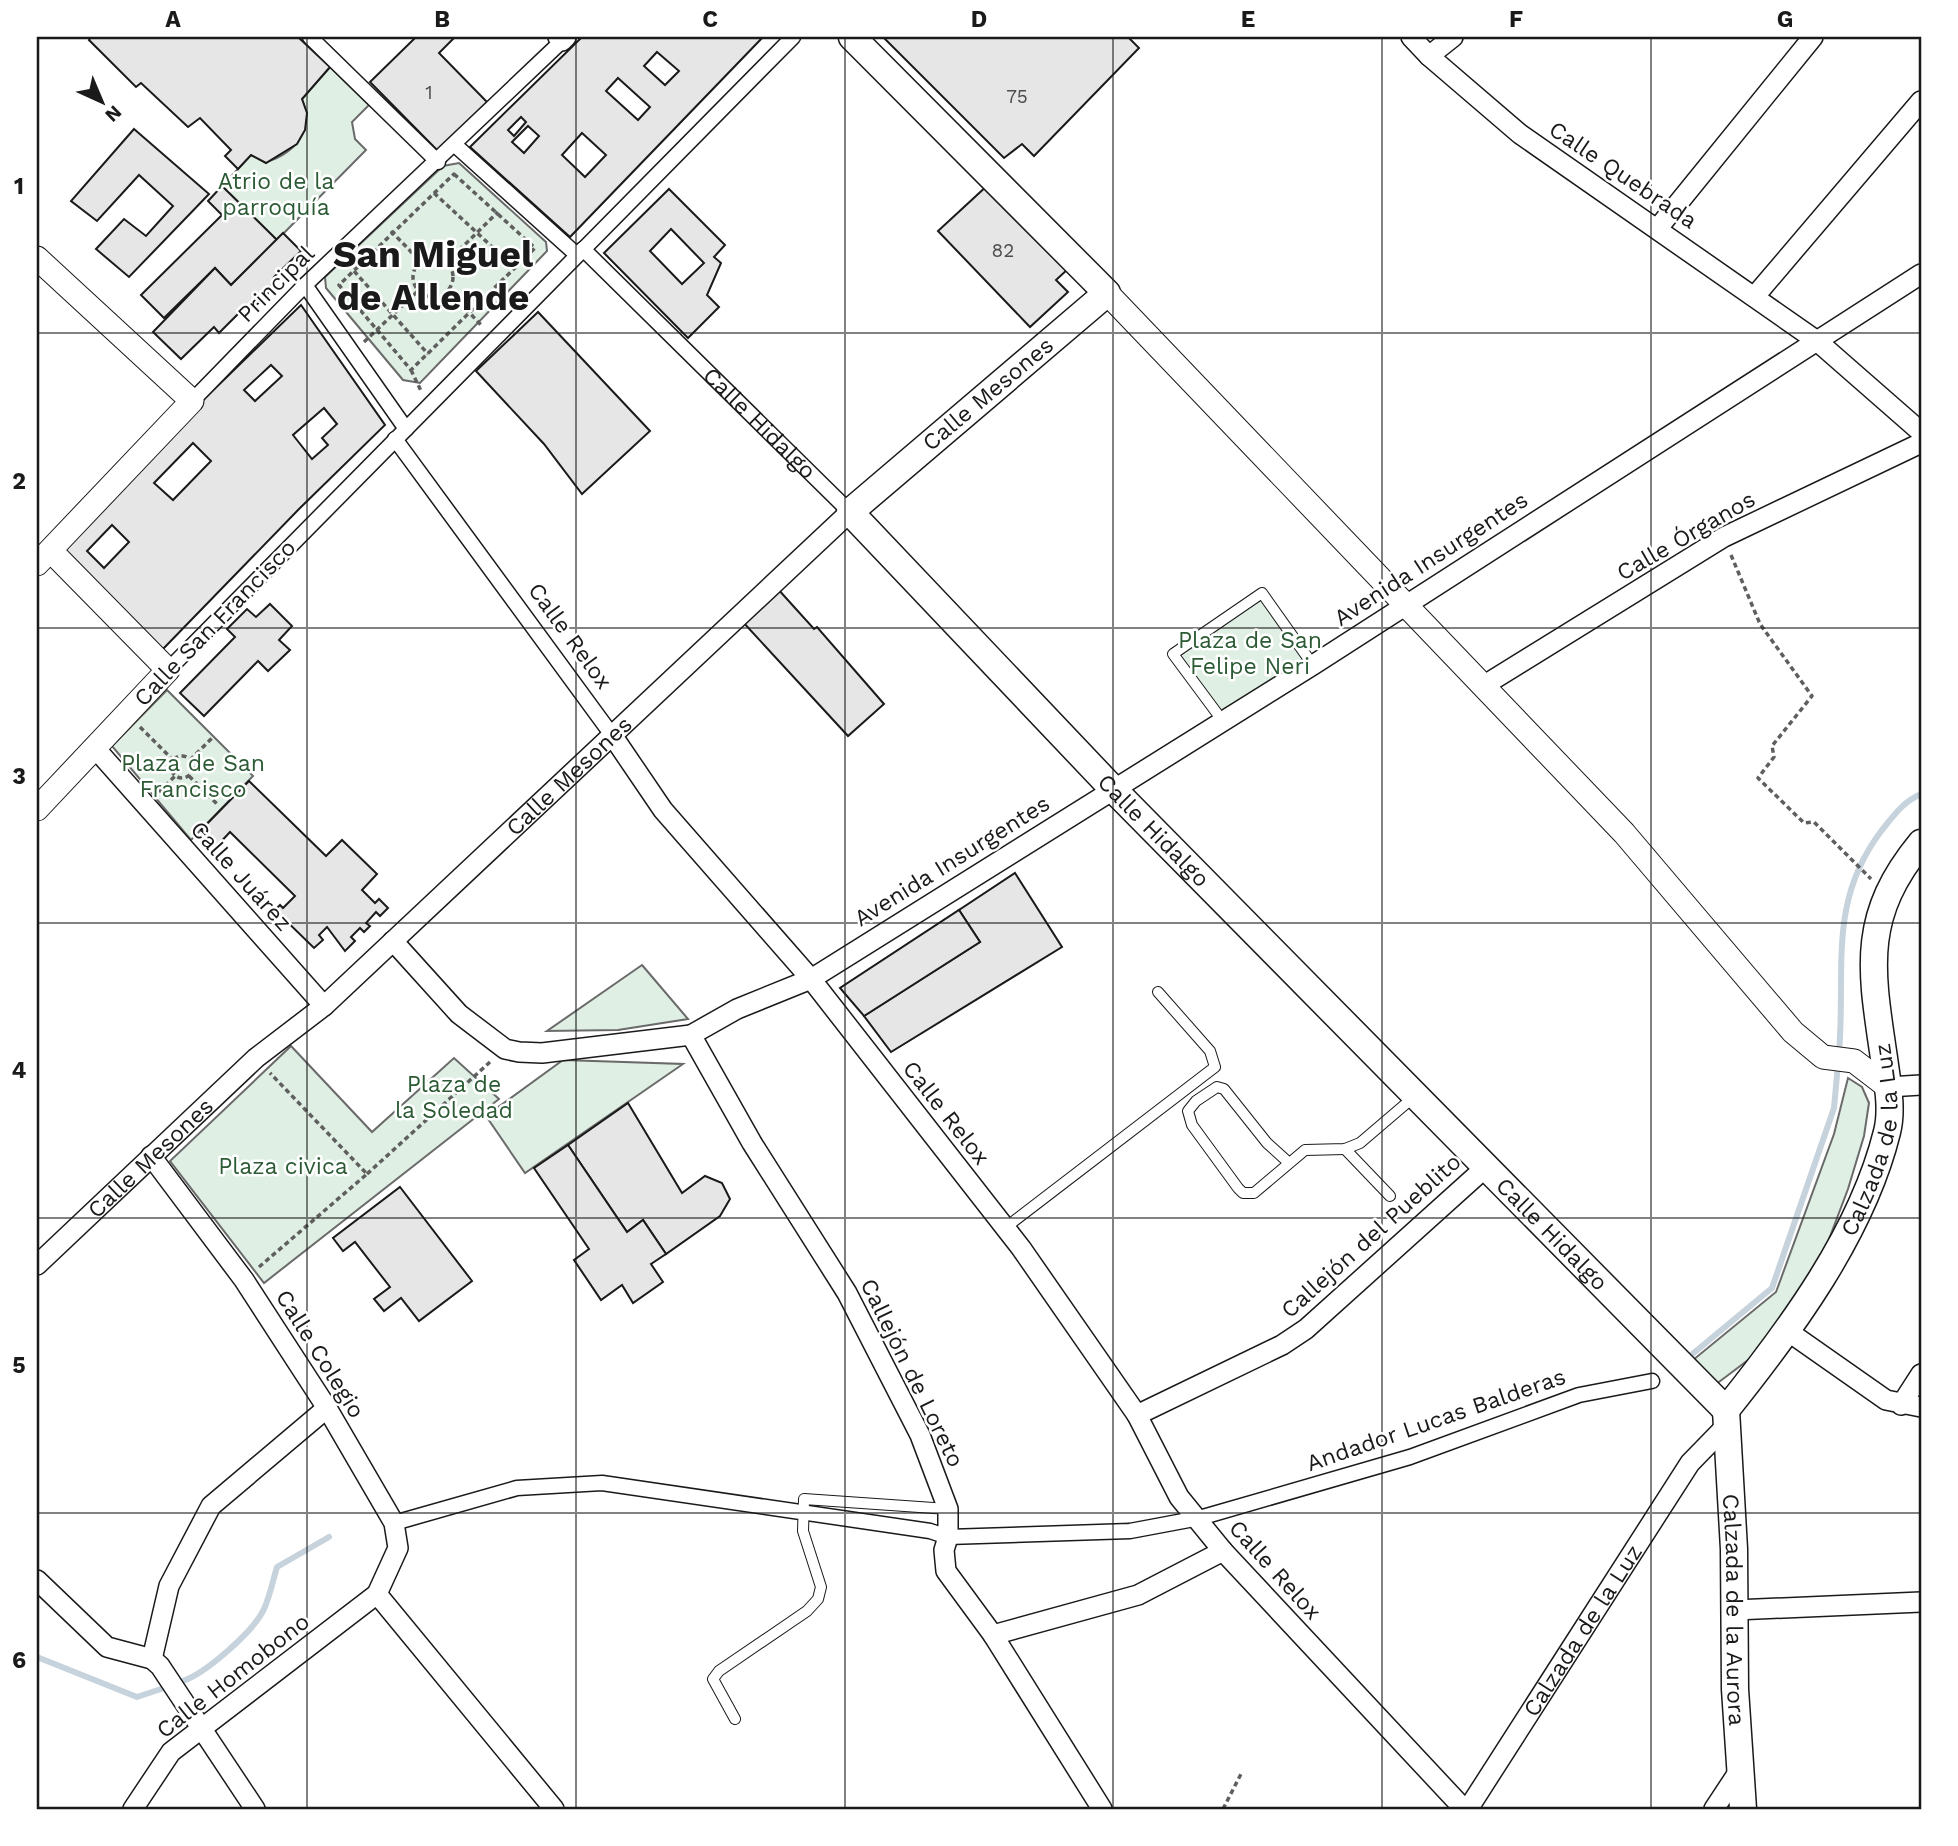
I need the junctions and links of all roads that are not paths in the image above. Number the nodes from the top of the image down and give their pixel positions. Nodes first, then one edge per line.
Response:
1 (310, 37) edge
2 (793, 37) edge
3 (852, 37) edge
4 (1411, 37) edge
5 (1453, 37) edge
6 (1813, 37) edge
7 (562, 38) edge
8 (1429, 56) junction
9 (1921, 101) edge
10 (455, 145) junction
11 (438, 162) junction
12 (1658, 228) junction
13 (580, 252) junction
14 (37, 258) edge
15 (1921, 274) edge
16 (306, 285) junction
17 (1107, 293) junction
18 (1755, 296) junction
19 (1817, 341) junction
20 (192, 401) junction
21 (1921, 432) edge
22 (400, 434) junction
23 (1921, 443) edge
24 (850, 512) junction
25 (44, 558) edge
26 (1404, 604) junction
27 (1313, 665) junction
28 (168, 670) junction
29 (1483, 686) junction
30 (1222, 720) junction
31 (612, 735) junction
32 (95, 748) junction
33 (1112, 788) junction
34 (37, 809) edge
35 (1921, 844) edge
36 (393, 941) junction
37 (811, 979) junction
38 (1157, 992) dead end
39 (324, 1006) junction
40 (691, 1035) junction
41 (1921, 1085) edge
42 (1888, 1087) junction
43 (1415, 1096) junction
44 (1345, 1149) junction
45 (151, 1156) junction
46 (1288, 1162) junction
47 (1486, 1167) junction
48 (1390, 1196) dead end
49 (1005, 1228) junction
50 (37, 1265) edge
51 (1788, 1332) junction
52 (1921, 1374) edge
53 (1652, 1381) dead end
54 (1901, 1405) junction
55 (1921, 1407) edge
56 (327, 1408) junction
57 (1137, 1415) junction
58 (1728, 1416) junction
59 (948, 1509) junction
60 (802, 1515) junction
61 (1195, 1519) junction
62 (394, 1523) junction
63 (948, 1537) junction
64 (1223, 1551) junction
65 (37, 1580) edge
66 (377, 1594) junction
67 (1921, 1602) edge
68 (1735, 1610) junction
69 (993, 1635) junction
70 (152, 1659) junction
71 (735, 1719) dead end
72 (202, 1731) junction
73 (1741, 1768) junction
74 (548, 1807) edge
75 (133, 1809) edge
76 (255, 1809) edge
77 (1102, 1809) edge
78 (1466, 1809) edge
79 (1714, 1809) edge
80 (1743, 1809) edge

1 - 11 street
2 - 13 street, Calle San Francisco
3 - 17 main road
4 - 8 street, Calle Quebrada
5 - 8 street
6 - 12 street
7 - 10 street, Principal
8 - 12 street, Calle Quebrada
9 - 18 street
10 - 11 street, Principal
10 - 13 street, Calle Hidalgo
11 - 16 street, Principal
12 - 18 street, Calle Quebrada
13 - 22 street, Calle San Francisco
13 - 24 street, Calle Hidalgo
14 - 20 street
15 - 19 street, Avenida Insurgentes
16 - 20 street, Principal
16 - 22 street, Calle Relox
17 - 24 main road, Calle Mesones
17 - 26 street
18 - 19 street, Calle Quebrada
19 - 21 street, Calle Quebrada
19 - 26 street, Avenida Insurgentes
20 - 25 street
22 - 28 street, Calle San Francisco
22 - 31 street, Calle Relox
23 - 29 street, Calle Órganos
24 - 31 street, Calle Mesones
24 - 33 main road, Calle Hidalgo
25 - 28 street
26 - 27 street, Avenida Insurgentes
26 - 29 street
27 - 30 street, Avenida Insurgentes
27 - 30 lane
28 - 32 street, Calle San Francisco
29 - 42 street
30 - 33 street, Avenida Insurgentes
31 - 36 street, Calle Mesones
31 - 37 street, Calle Relox
32 - 34 street, Calle San Francisco
32 - 39 street, Calle Juárez
33 - 37 street, Avenida Insurgentes
33 - 43 main road, Calle Hidalgo
35 - 42 main road, Calzada de la Luz
36 - 39 street, Calle Mesones
36 - 40 street, Avenida Insurgentes
37 - 40 street, Avenida Insurgentes
37 - 49 street, Calle Relox
38 - 49 lane
39 - 45 street, Calle Mesones
40 - 59 street, Callejón de Loreto
41 - 42 street
42 - 51 main road, Calzada de la Luz
43 - 44 lane
43 - 47 main road, Calle Hidalgo
44 - 46 lane
44 - 48 lane
45 - 50 street, Calle Mesones
45 - 56 street, Calle Colegio
46 - 46 lane
47 - 57 street, Callejón del Pueblito
47 - 58 main road, Calle Hidalgo
49 - 57 street, Calle Relox
51 - 54 street
51 - 58 main road, Calzada de la Luz
52 - 54 street
53 - 61 street, Andador Lucas Balderas
54 - 55 street
56 - 62 street, Calle Colegio
56 - 70 street
57 - 61 street, Calle Relox
58 - 68 main road, Calzada de la Aurora
58 - 78 street, Calzada de la Luz
59 - 60 lane
59 - 63 street, Callejón de Loreto
60 - 62 street, Andador Lucas Balderas
60 - 63 street, Andador Lucas Balderas
60 - 71 lane
61 - 63 street, Andador Lucas Balderas
61 - 64 street, Calle Relox
62 - 66 street
63 - 69 street, Callejón de Loreto
64 - 69 street
64 - 78 street, Calle Relox
65 - 70 street
66 - 72 street, Calle Homobono
66 - 74 street
67 - 68 street
68 - 73 main road, Calzada de la Aurora
69 - 77 street, Callejón de Loreto
70 - 72 street
72 - 75 street, Calle Homobono
72 - 76 street
73 - 79 street
73 - 80 main road, Calzada de la Aurora

